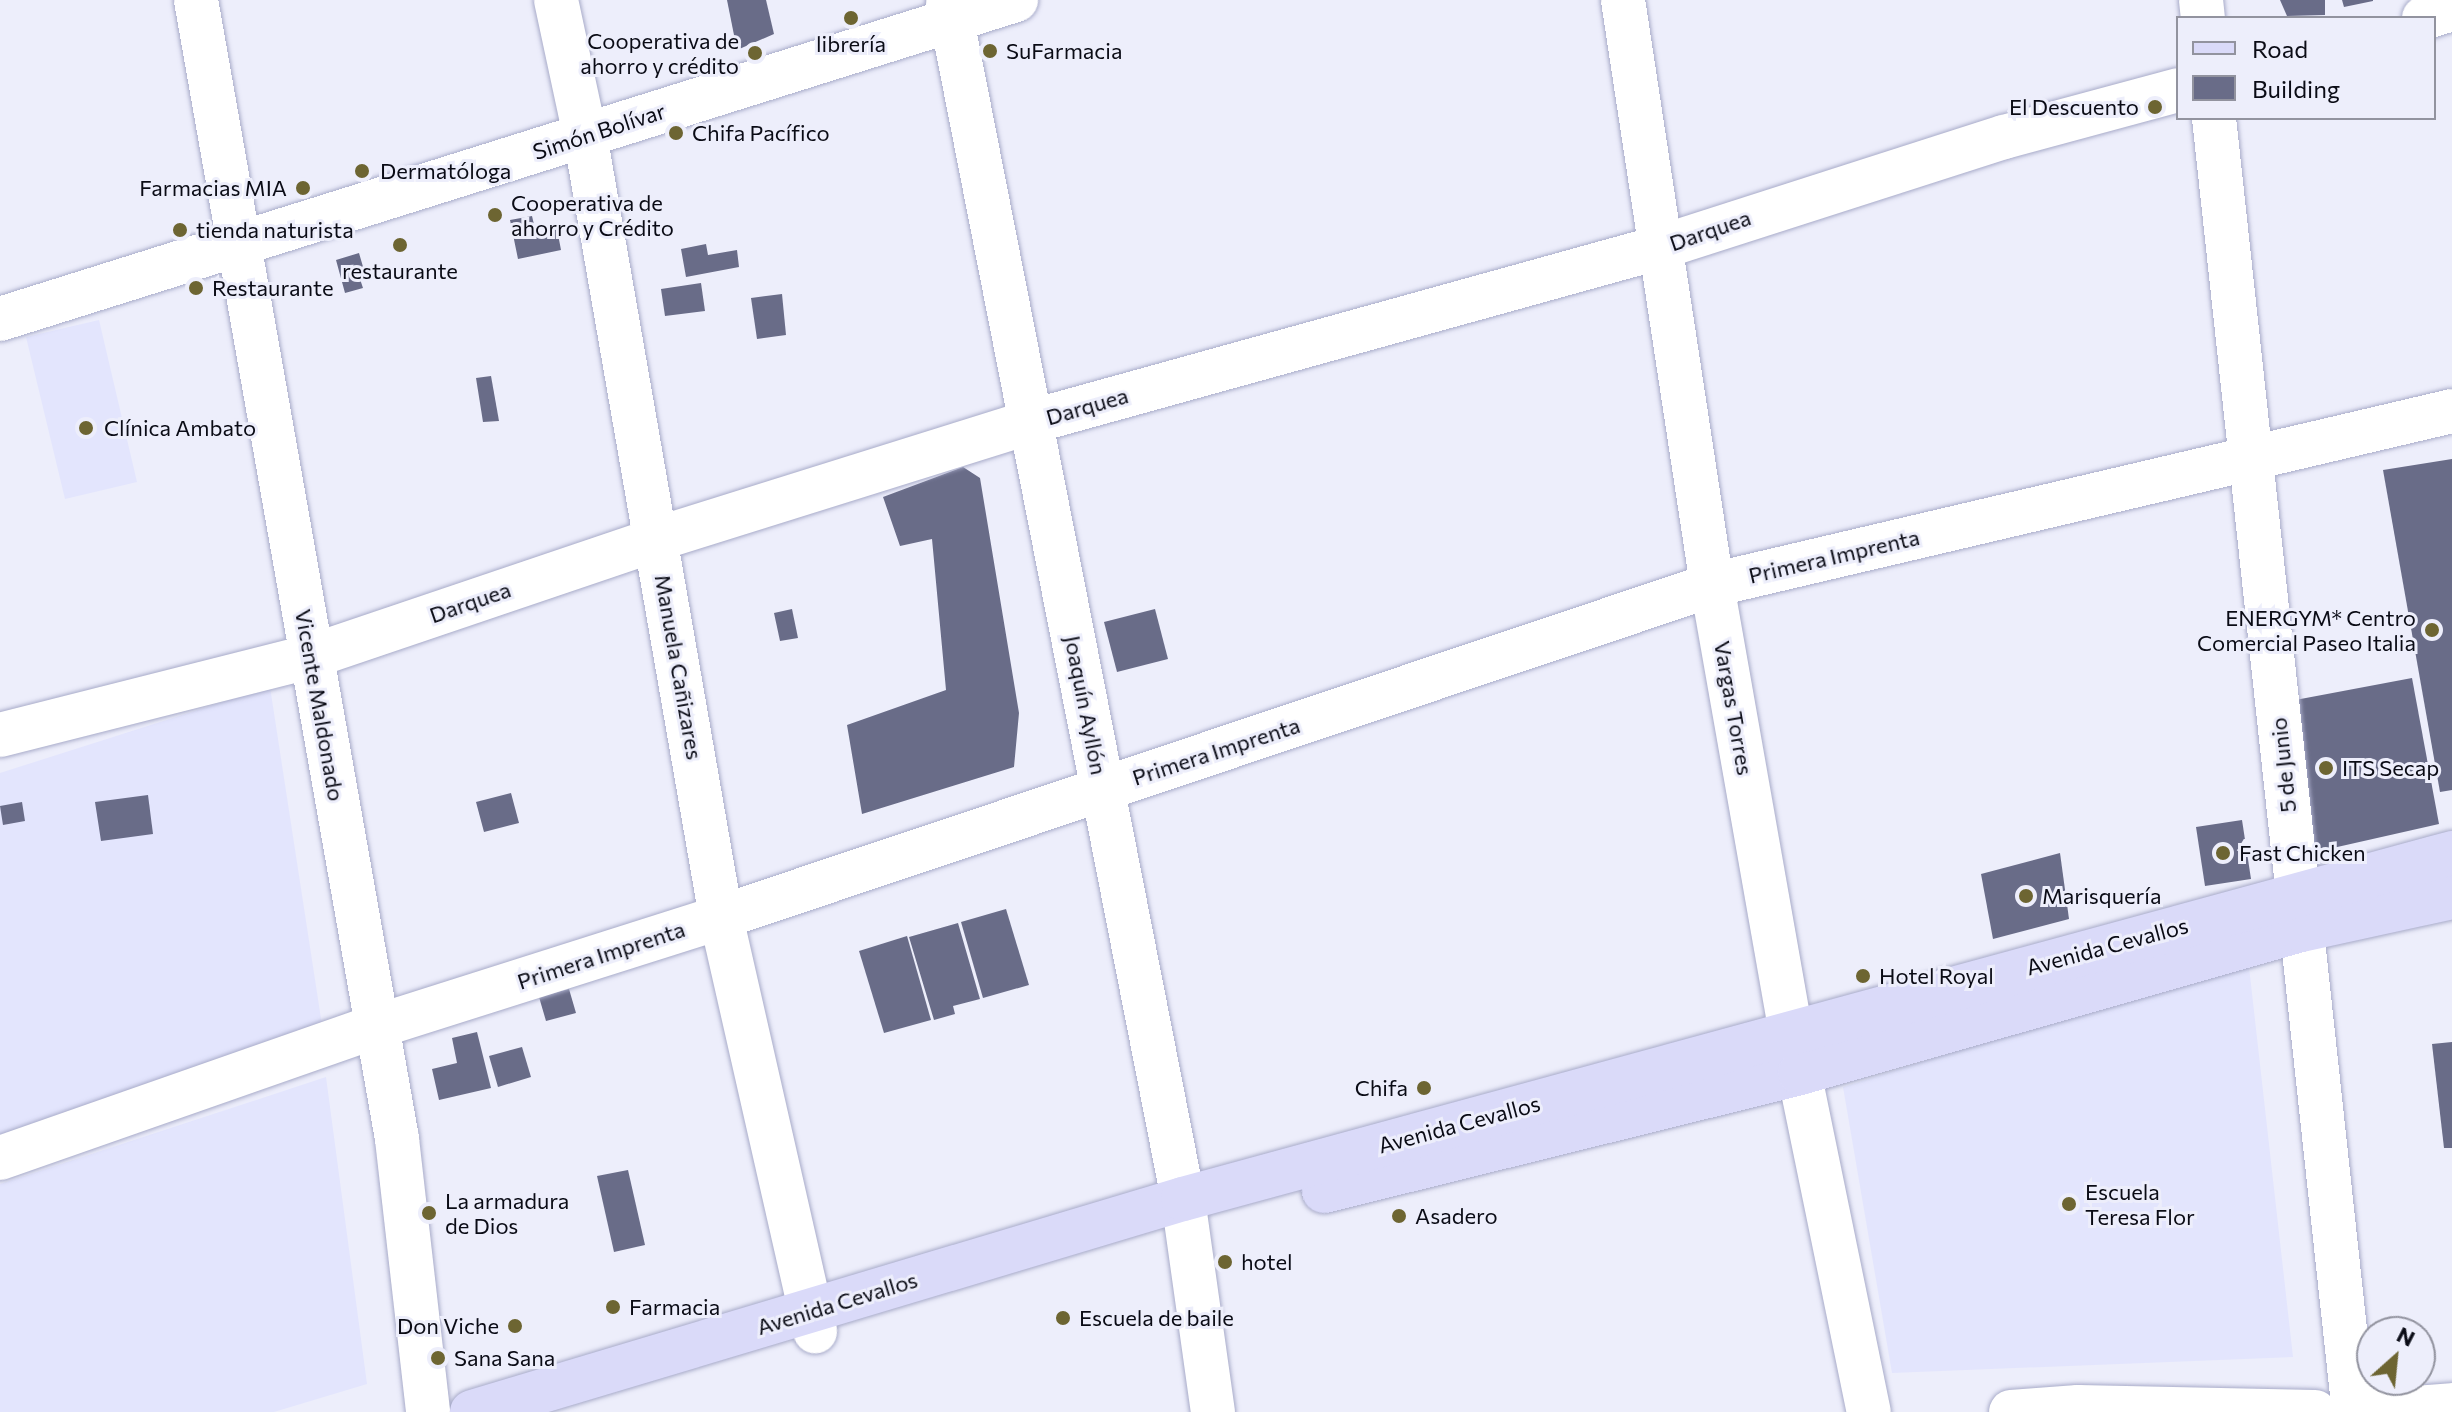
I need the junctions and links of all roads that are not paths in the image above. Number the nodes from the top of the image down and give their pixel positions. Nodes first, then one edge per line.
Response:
1 (196, 0) edge
2 (556, 0) edge
3 (1016, 0) edge
4 (1623, 0) edge
5 (949, 9) edge
6 (2452, 9) edge
7 (2430, 16) edge
8 (2176, 91) edge
9 (2214, 120) edge
10 (585, 135) junction
11 (240, 243) junction
12 (1661, 247) junction
13 (0, 319) edge
14 (2452, 411) edge
15 (1030, 422) junction
16 (2250, 458) junction
17 (657, 539) junction
18 (1712, 585) junction
19 (312, 656) junction
20 (0, 735) edge
21 (1102, 789) junction
22 (2452, 853) edge
23 (2452, 897) edge
24 (2299, 912) junction
25 (721, 917) junction
26 (375, 1027) junction
27 (1796, 1053) junction
28 (0, 1158) edge
29 (1185, 1212) junction
30 (812, 1321) junction
31 (2452, 1405) edge
32 (428, 1412) edge
33 (472, 1412) edge
34 (550, 1412) edge
35 (1213, 1412) edge
36 (1869, 1412) edge
37 (2011, 1412) edge
38 (2315, 1412) edge
39 (2354, 1412) edge
40 (2364, 1412) edge

1 - 11 street, Vicente Maldonado
2 - 10 street, Manuela Cañizares
3 - 5 street, Simón Bolívar
4 - 12 street, Vargas Torres
5 - 10 street, Simón Bolívar
5 - 15 street, Joaquín Ayllón
6 - 7 street
8 - 12 street, Darquea
9 - 16 street, 5 de Junio
10 - 11 street, Simón Bolívar
10 - 17 street, Manuela Cañizares
11 - 13 street, Simón Bolívar
11 - 19 street, Vicente Maldonado
12 - 15 street, Darquea
12 - 18 street, Vargas Torres
14 - 16 street, Primera Imprenta
15 - 17 street, Darquea
15 - 21 street, Joaquín Ayllón
16 - 18 street, Primera Imprenta
16 - 24 street, 5 de Junio
17 - 19 street, Darquea
17 - 25 street, Manuela Cañizares
18 - 21 street, Primera Imprenta
18 - 27 street, Vargas Torres
19 - 20 street, Darquea
19 - 26 street, Vicente Maldonado
21 - 25 street, Primera Imprenta
21 - 29 street, Joaquín Ayllón
22 - 24 main road, Avenida Cevallos
23 - 24 main road, Avenida Cevallos
24 - 27 main road, Avenida Cevallos
24 - 39 street, 5 de Junio
25 - 26 street, Primera Imprenta
25 - 30 street, Manuela Cañizares
26 - 28 street, Primera Imprenta
26 - 32 street, Vicente Maldonado
27 - 29 main road, Avenida Cevallos
27 - 36 street, Vargas Torres
29 - 30 main road, Avenida Cevallos
29 - 35 street, Joaquín Ayllón
30 - 33 main road, Avenida Cevallos
30 - 34 main road, Avenida Cevallos
31 - 40 street
37 - 38 street

